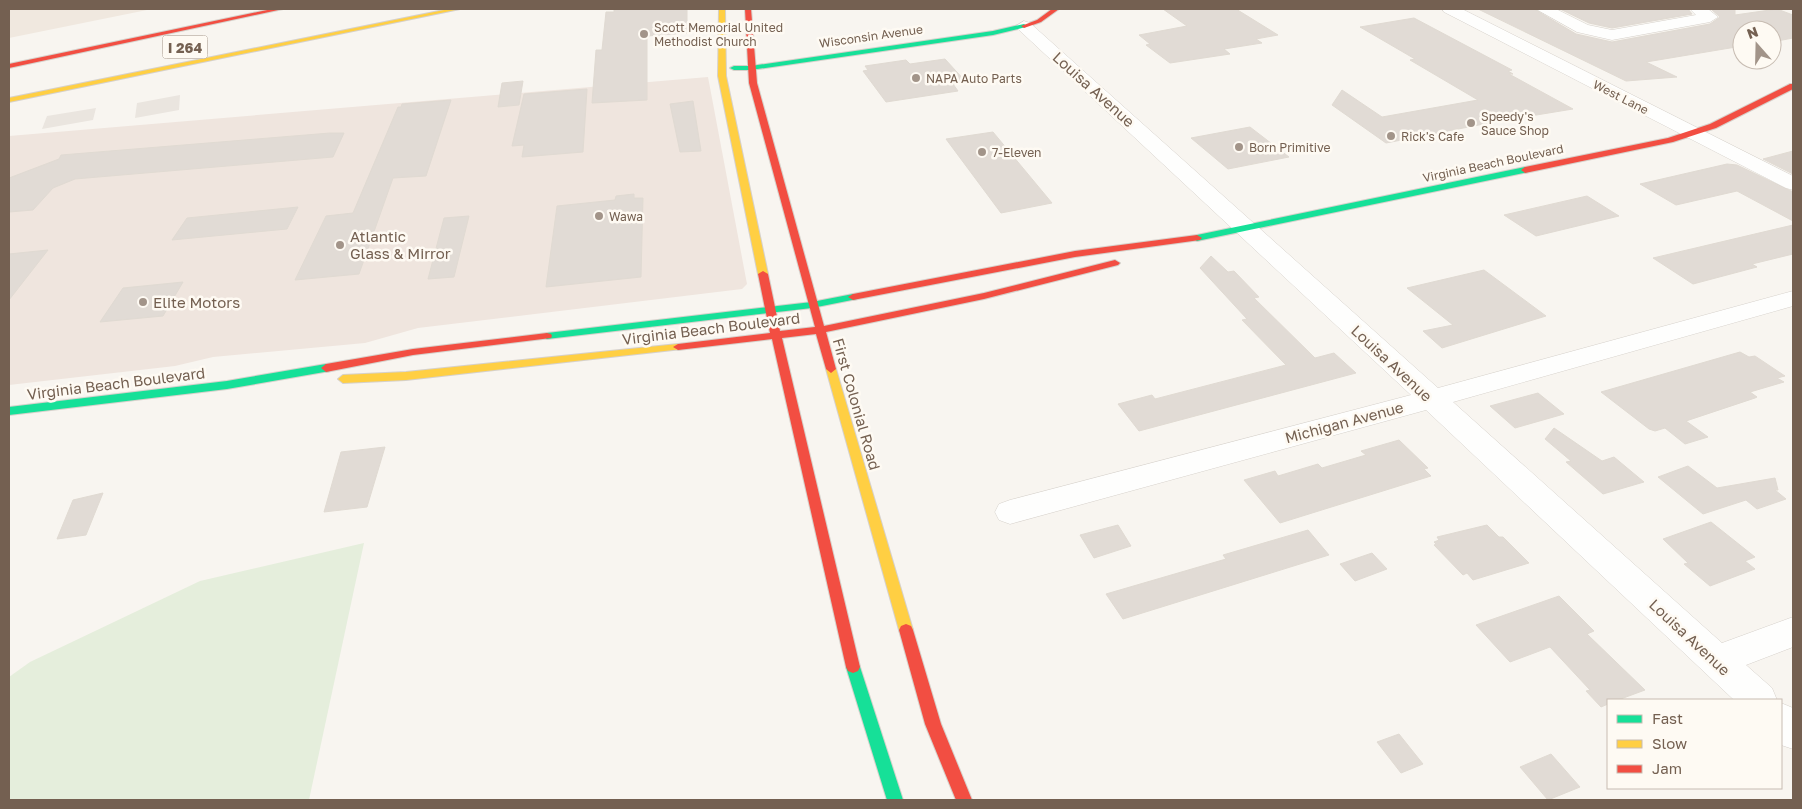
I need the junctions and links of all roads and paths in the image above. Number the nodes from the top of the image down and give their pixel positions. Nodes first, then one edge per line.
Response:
1 (280, 9) edge
2 (456, 9) edge
3 (722, 9) edge
4 (748, 9) edge
5 (1056, 9) edge
6 (1450, 9) edge
7 (1544, 9) edge
8 (1698, 9) edge
9 (1024, 26) junction
10 (74, 40) dead end
11 (9, 54) edge
12 (9, 66) edge
13 (722, 68) junction
14 (751, 68) junction
15 (1793, 86) edge
16 (9, 100) edge
17 (1692, 133) junction
18 (1793, 184) edge
19 (1248, 228) junction
20 (1189, 240) junction
21 (1793, 298) edge
22 (812, 305) junction
23 (771, 311) junction
24 (820, 330) junction
25 (776, 336) junction
26 (227, 385) junction
27 (1431, 399) junction
28 (9, 411) edge
29 (1010, 512) dead end
30 (1793, 632) edge
31 (1716, 661) junction
32 (1758, 699) edge
33 (1782, 721) edge
34 (1793, 732) edge
35 (895, 800) edge
36 (964, 800) edge

1 - 12 main road, I 264
2 - 16 main road
3 - 13 main road
4 - 14 main road, First Colonial Road
5 - 9 main road, Wisconsin Avenue
6 - 17 street, West Lane
7 - 8 street
9 - 14 main road, Wisconsin Avenue
9 - 19 street, Louisa Avenue
10 - 11 main road
13 - 14 main road, Wisconsin Avenue
13 - 23 main road
14 - 22 main road, First Colonial Road
15 - 17 main road, Virginia Beach Boulevard
17 - 18 street, West Lane
17 - 19 main road, Virginia Beach Boulevard
19 - 20 main road, Virginia Beach Boulevard
19 - 27 street, Louisa Avenue
20 - 22 main road, Virginia Beach Boulevard
20 - 24 main road, Virginia Beach Boulevard
21 - 27 street, Michigan Avenue
22 - 23 main road, Virginia Beach Boulevard
22 - 24 main road, First Colonial Road
23 - 25 main road
23 - 26 main road, Virginia Beach Boulevard
24 - 25 main road, Virginia Beach Boulevard
24 - 36 main road, First Colonial Road
25 - 26 main road, Virginia Beach Boulevard
25 - 35 main road
26 - 28 main road, Virginia Beach Boulevard
27 - 29 street, Michigan Avenue
27 - 31 street, Louisa Avenue
30 - 31 street
31 - 32 street, Louisa Avenue
33 - 34 street

